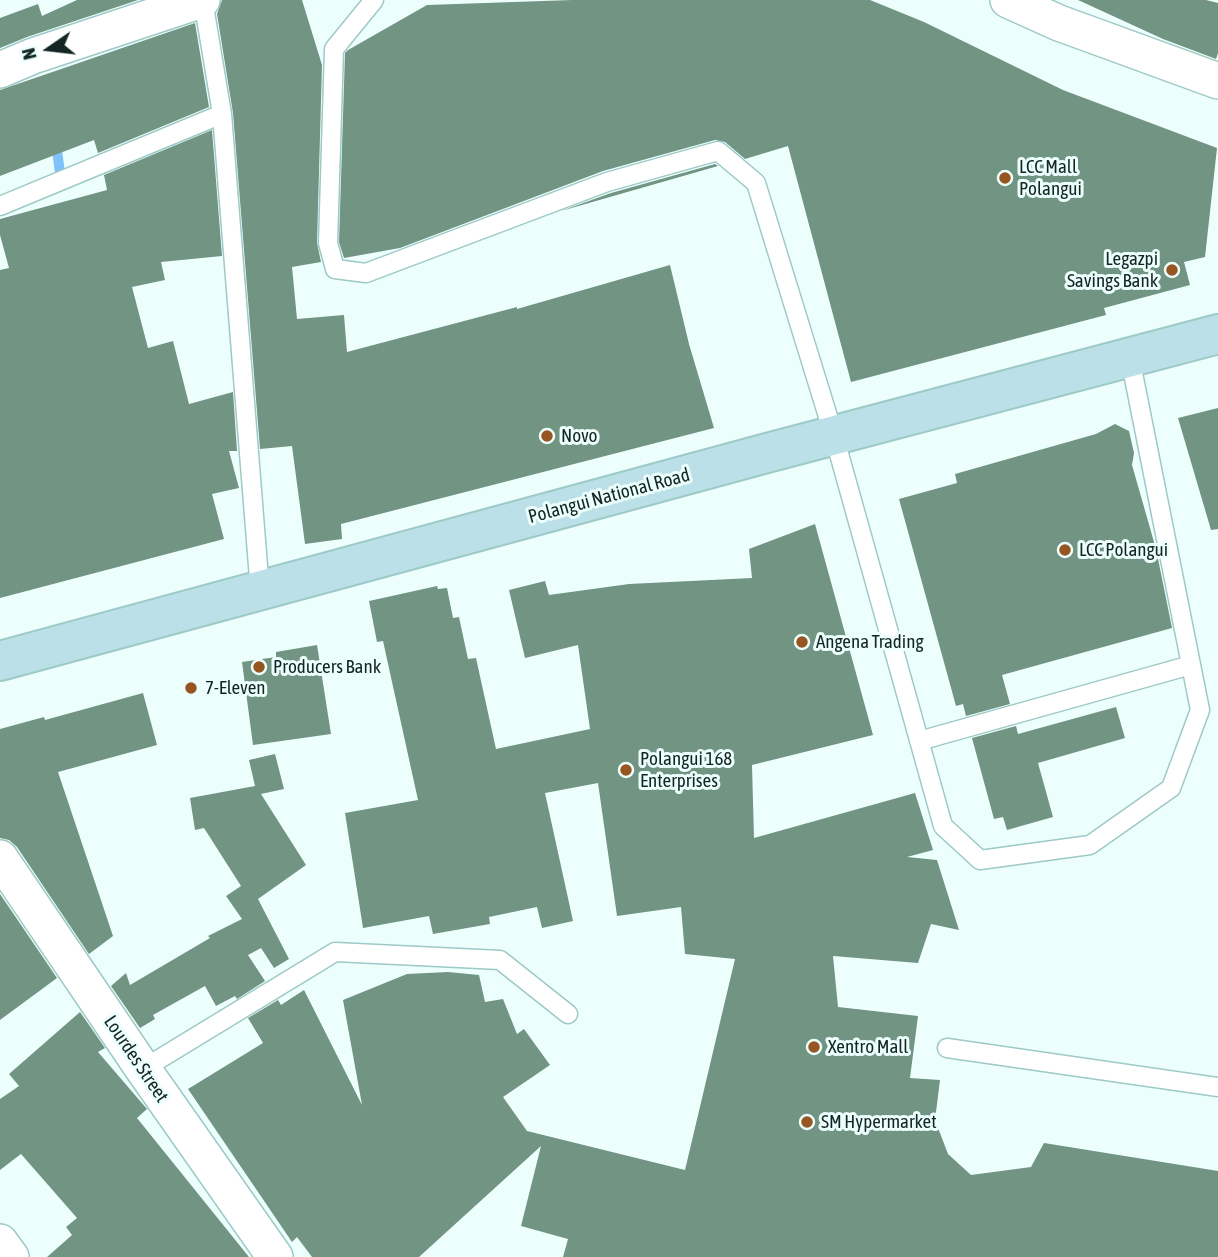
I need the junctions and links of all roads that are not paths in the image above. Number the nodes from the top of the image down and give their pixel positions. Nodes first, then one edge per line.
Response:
1 (202, 0) edge
2 (374, 0) edge
3 (1007, 0) edge
4 (0, 70) edge
5 (1218, 81) edge
6 (222, 114) junction
7 (0, 206) edge
8 (1218, 334) edge
9 (1130, 358) junction
10 (834, 436) junction
11 (260, 591) junction
12 (0, 660) edge
13 (1191, 665) junction
14 (919, 741) junction
15 (0, 858) edge
16 (568, 1014) dead end
17 (947, 1048) dead end
18 (143, 1069) junction
19 (1218, 1087) edge
20 (0, 1242) edge
21 (11, 1257) edge
22 (275, 1257) edge

1 - 4 street
1 - 6 lane
2 - 10 lane
3 - 5 street
6 - 7 lane
6 - 11 lane
8 - 9 main road, Polangui National Road
9 - 10 main road, Polangui National Road
9 - 13 lane
10 - 11 main road, Polangui National Road
10 - 14 lane
11 - 12 main road, Polangui National Road
13 - 14 lane
13 - 14 lane
15 - 18 street, Lourdes Street
16 - 18 lane
17 - 19 lane
18 - 22 street, Lourdes Street
20 - 21 street

